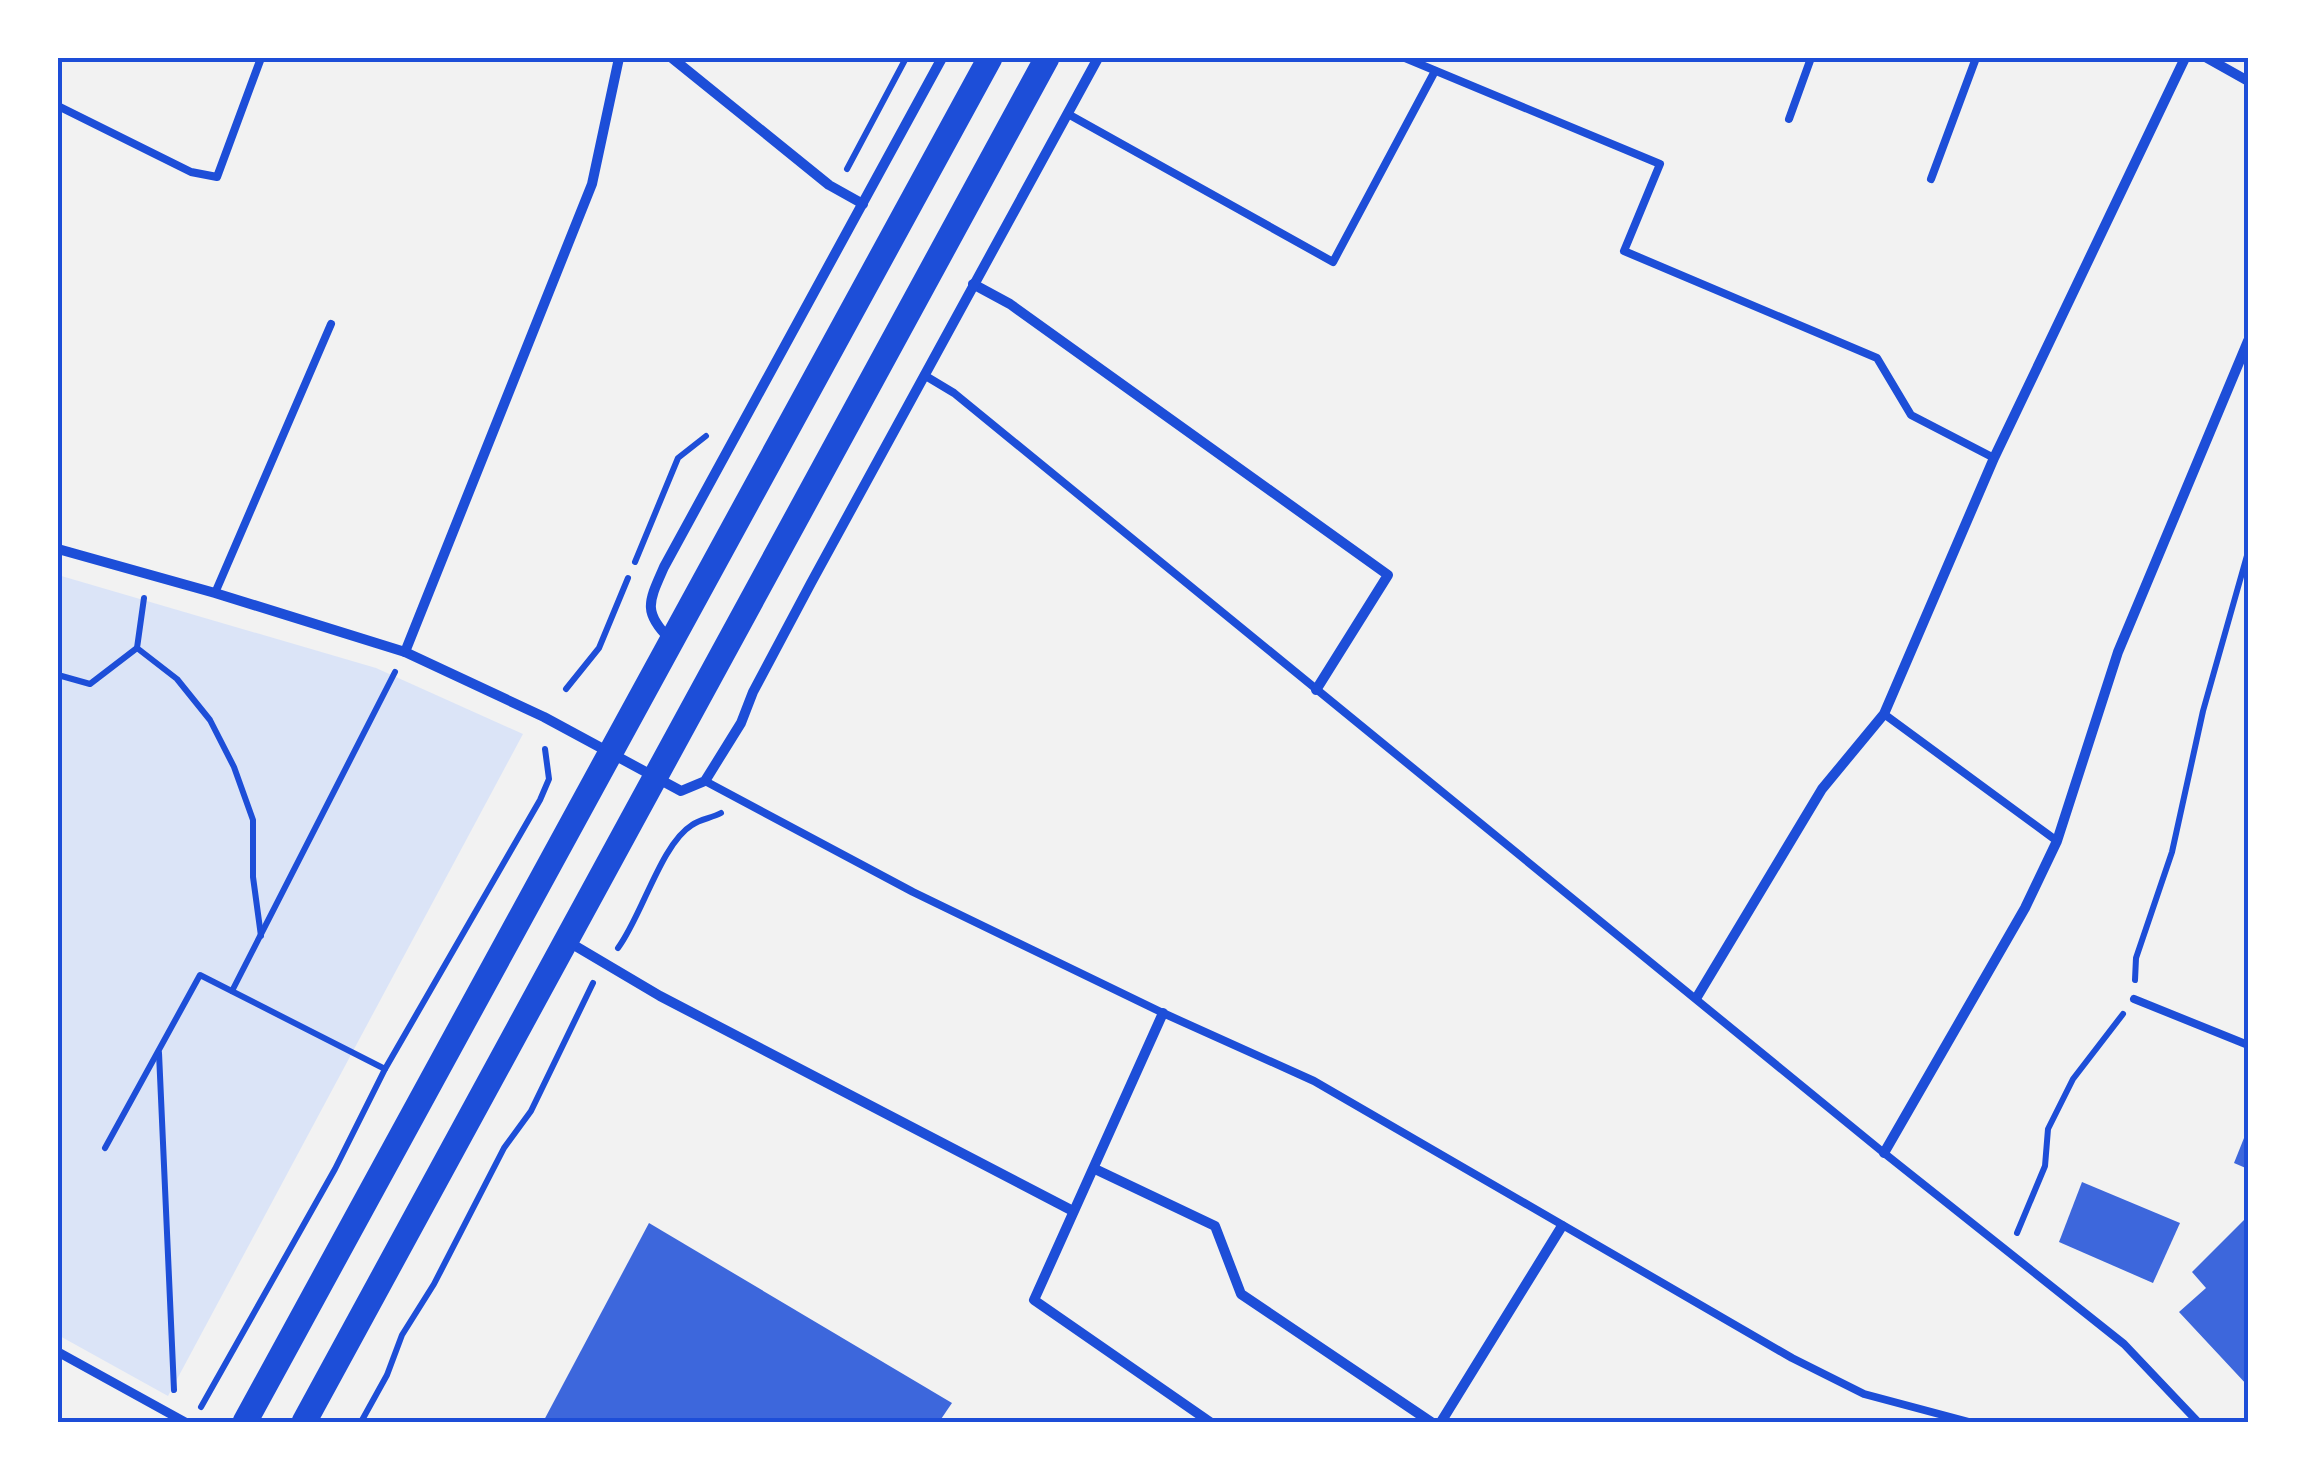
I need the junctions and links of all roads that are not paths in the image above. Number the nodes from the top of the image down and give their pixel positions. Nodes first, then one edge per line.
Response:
1 (261, 58) edge
2 (619, 58) edge
3 (672, 58) edge
4 (942, 58) edge
5 (990, 58) edge
6 (1047, 58) edge
7 (1098, 58) edge
8 (1405, 58) edge
9 (1812, 58) edge
10 (1976, 58) edge
11 (2186, 58) edge
12 (2207, 58) edge
13 (1434, 70) junction
14 (2248, 81) edge
15 (58, 106) edge
16 (1068, 114) junction
17 (1790, 119) dead end
18 (1931, 179) dead end
19 (863, 204) junction
20 (973, 284) junction
21 (331, 324) dead end
22 (2248, 340) edge
23 (924, 375) junction
24 (1994, 458) junction
25 (58, 549) edge
26 (215, 593) junction
27 (671, 640) junction
28 (405, 652) junction
29 (1316, 690) junction
30 (1884, 714) junction
31 (610, 753) junction
32 (655, 778) junction
33 (705, 781) junction
34 (2057, 840) junction
35 (567, 940) junction
36 (1697, 998) junction
37 (2134, 999) road end
38 (1163, 1013) junction
39 (2248, 1044) edge
40 (1884, 1153) junction
41 (1095, 1169) junction
42 (1071, 1210) junction
43 (1562, 1226) junction
44 (58, 1352) edge
45 (180, 1420) edge
46 (246, 1422) edge
47 (304, 1422) edge
48 (1210, 1422) edge
49 (1431, 1422) edge
50 (1440, 1422) edge
51 (1969, 1422) edge
52 (2198, 1422) edge

1 - 15 lane
2 - 28 street
3 - 19 street
4 - 19 street
5 - 27 main road
6 - 32 main road
7 - 16 street
8 - 13 lane
9 - 17 lane
10 - 18 lane
11 - 24 street
12 - 14 street
13 - 16 lane
13 - 24 lane
16 - 20 street
19 - 27 street
20 - 23 street
20 - 29 street
21 - 26 lane
22 - 34 street
23 - 29 lane
23 - 33 street
24 - 30 street
25 - 26 street
26 - 28 street
27 - 31 main road
28 - 31 street
29 - 36 lane
30 - 34 lane
30 - 36 street
31 - 32 street
31 - 46 main road
32 - 33 street
32 - 35 main road
33 - 38 lane
34 - 40 street
35 - 42 street
35 - 47 main road
36 - 40 lane
37 - 39 lane
38 - 41 street
38 - 43 lane
40 - 52 lane
41 - 42 street
41 - 49 street
42 - 48 street
43 - 50 street
43 - 51 lane
44 - 45 street

